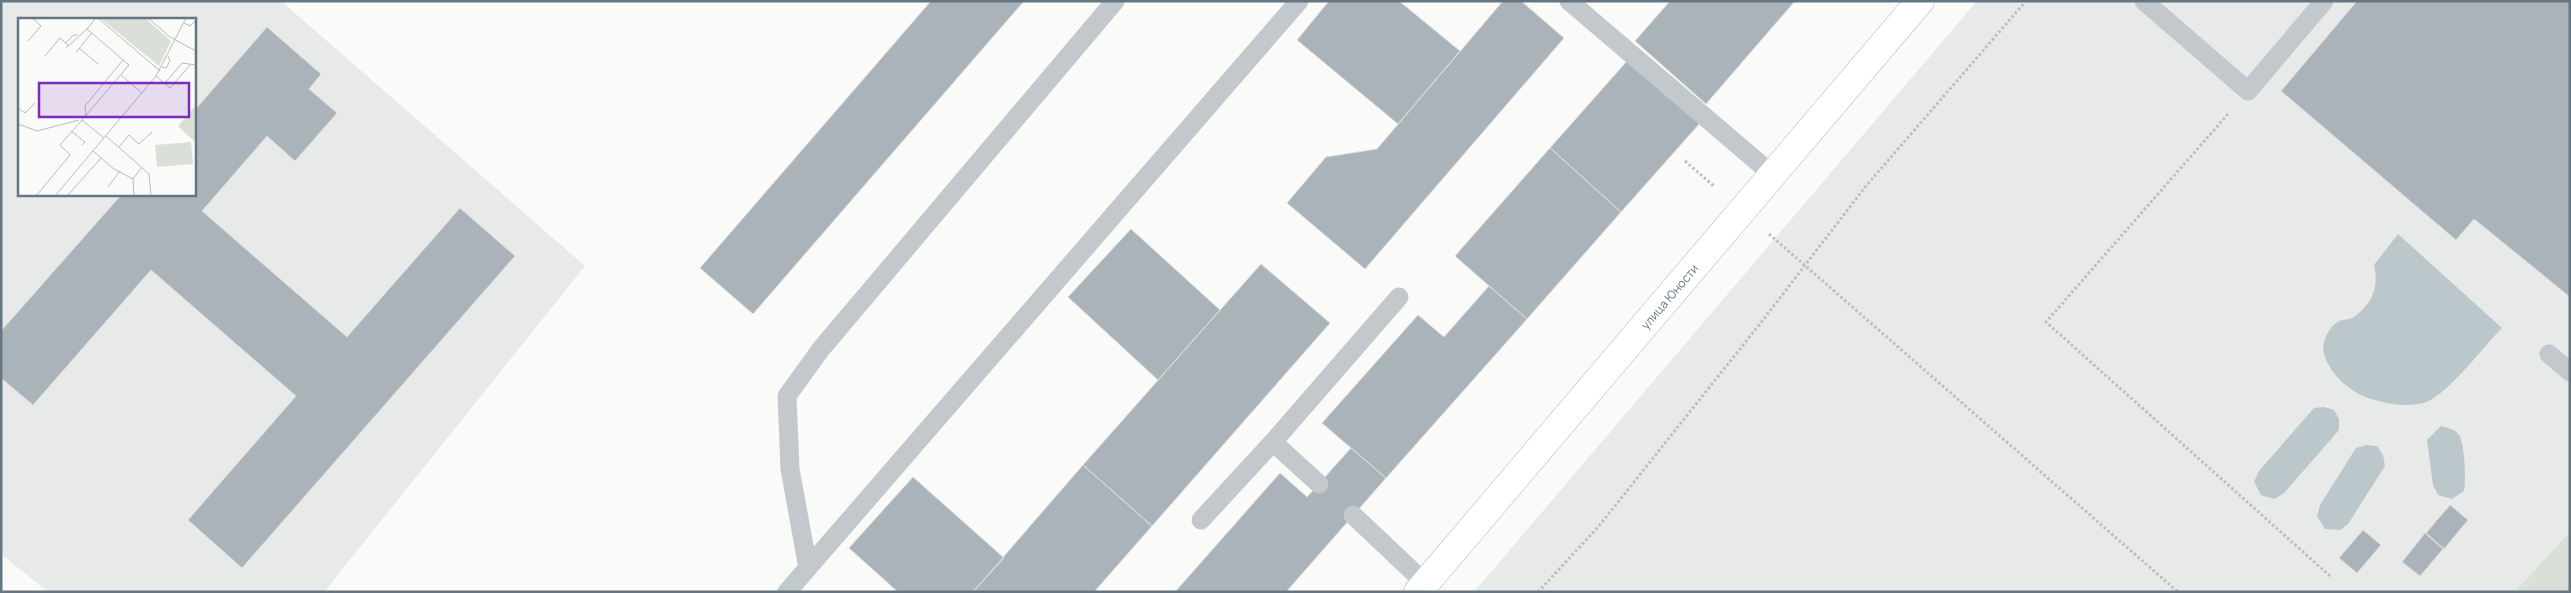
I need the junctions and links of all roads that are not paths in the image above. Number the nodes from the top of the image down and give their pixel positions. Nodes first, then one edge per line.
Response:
1 (1115, 1) edge
2 (1299, 1) edge
3 (1569, 1) edge
4 (1920, 1) edge
5 (2324, 1) edge
6 (2155, 5) edge
7 (1773, 176) junction
8 (1399, 297) dead end
9 (2549, 354) dead end
10 (2570, 372) edge
11 (1273, 442) junction
12 (1319, 484) dead end
13 (1353, 516) dead end
14 (1200, 520) dead end
15 (808, 568) junction
16 (1422, 587) edge
17 (787, 592) edge

1 - 15 lane
2 - 15 lane
3 - 7 lane
4 - 7 street, улица Юности
5 - 6 lane
7 - 16 street, улица Юности
8 - 11 lane
9 - 10 lane
11 - 12 lane
11 - 14 lane
13 - 16 lane
15 - 17 lane

